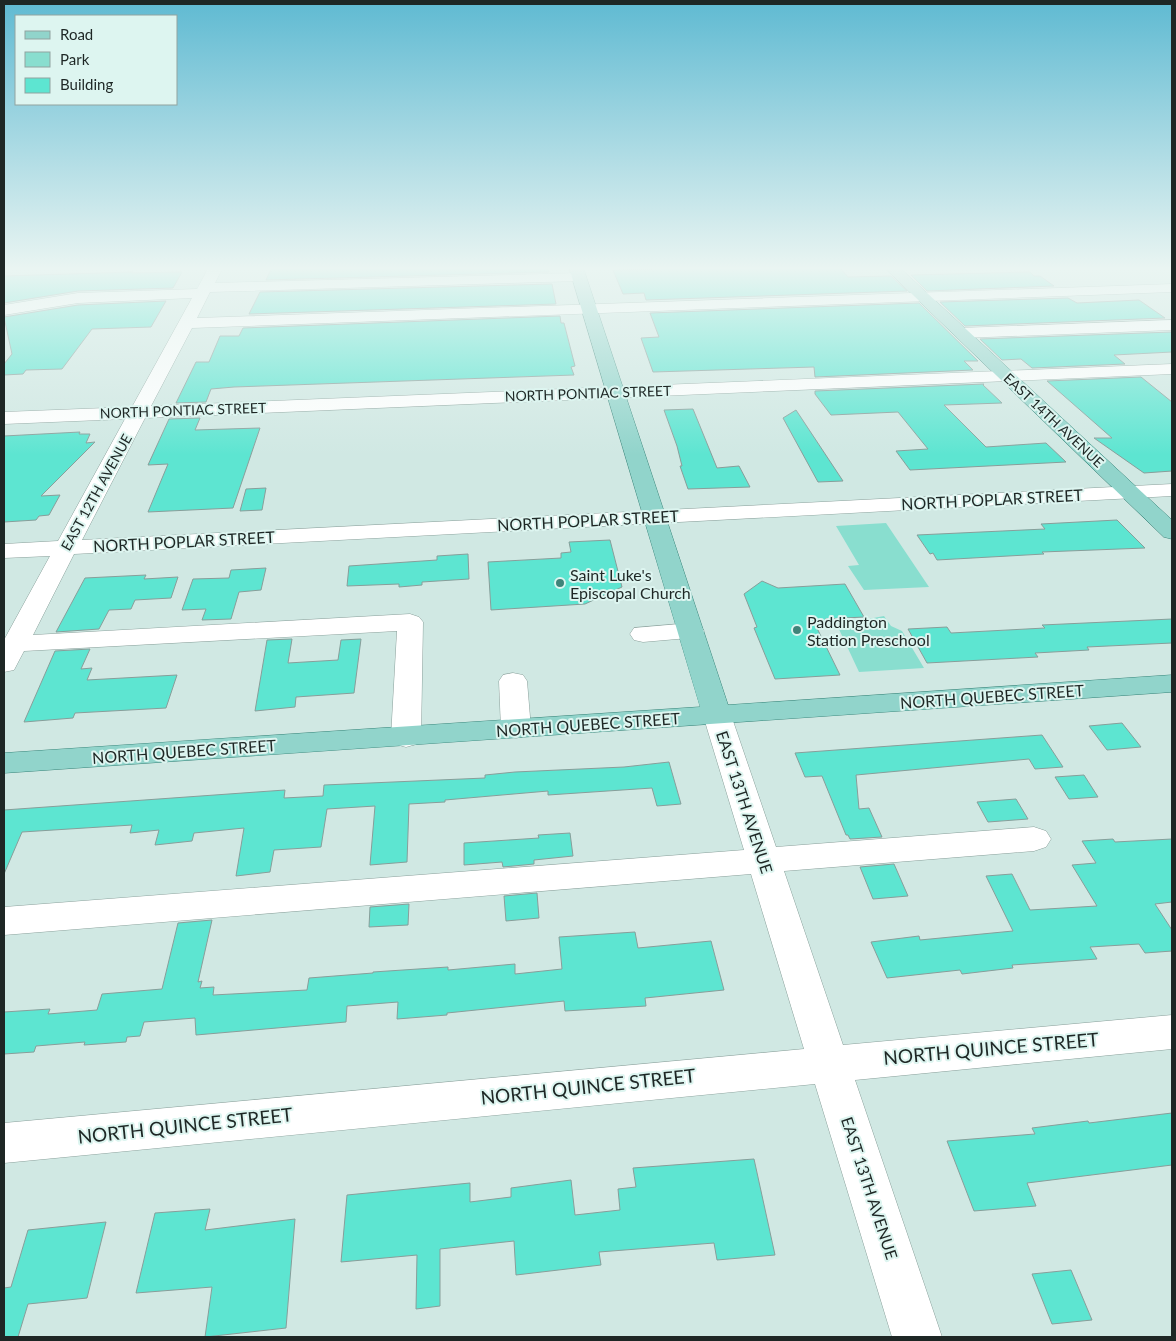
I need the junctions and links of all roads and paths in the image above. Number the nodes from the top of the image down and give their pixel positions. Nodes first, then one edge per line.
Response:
1 (183, 330) edge
2 (595, 330) edge
3 (958, 330) edge
4 (1052, 330) edge
5 (962, 333) junction
6 (1172, 369) edge
7 (1007, 376) junction
8 (615, 392) junction
9 (139, 412) junction
10 (4, 418) edge
11 (1172, 490) edge
12 (1130, 492) junction
13 (654, 516) junction
14 (1172, 532) edge
15 (65, 547) junction
16 (4, 550) edge
17 (691, 631) junction
18 (643, 634) dead end
19 (9, 654) edge
20 (513, 681) dead end
21 (1172, 684) edge
22 (717, 715) junction
23 (516, 729) junction
24 (406, 737) junction
25 (4, 763) edge
26 (1034, 839) dead end
27 (765, 861) junction
28 (4, 921) edge
29 (1172, 1032) edge
30 (830, 1063) junction
31 (4, 1143) edge
32 (917, 1337) edge

1 - 9 street, EAST 12TH AVENUE
2 - 8 main road, EAST 13TH AVENUE
3 - 5 main road, EAST 14TH AVENUE
4 - 5 street
5 - 7 main road, EAST 14TH AVENUE
6 - 7 street, NORTH PONTIAC STREET
7 - 8 street, NORTH PONTIAC STREET
7 - 12 main road, EAST 14TH AVENUE
8 - 9 street, NORTH PONTIAC STREET
8 - 13 main road, EAST 13TH AVENUE
9 - 10 street, NORTH PONTIAC STREET
9 - 15 street, EAST 12TH AVENUE
11 - 12 street, NORTH POPLAR STREET
12 - 13 street, NORTH POPLAR STREET
12 - 14 main road, EAST 14TH AVENUE
13 - 15 street, NORTH POPLAR STREET
13 - 17 main road, EAST 13TH AVENUE
15 - 16 street, NORTH POPLAR STREET
15 - 19 street, EAST 12TH AVENUE
17 - 18 street
17 - 22 main road, EAST 13TH AVENUE
19 - 24 street
20 - 23 street
21 - 22 main road, NORTH QUEBEC STREET
22 - 23 main road, NORTH QUEBEC STREET
22 - 27 street, EAST 13TH AVENUE
23 - 24 main road, NORTH QUEBEC STREET
24 - 25 main road, NORTH QUEBEC STREET
26 - 27 street
27 - 28 street
27 - 30 street, EAST 13TH AVENUE
29 - 30 street, NORTH QUINCE STREET
30 - 31 street, NORTH QUINCE STREET
30 - 32 street, EAST 13TH AVENUE

